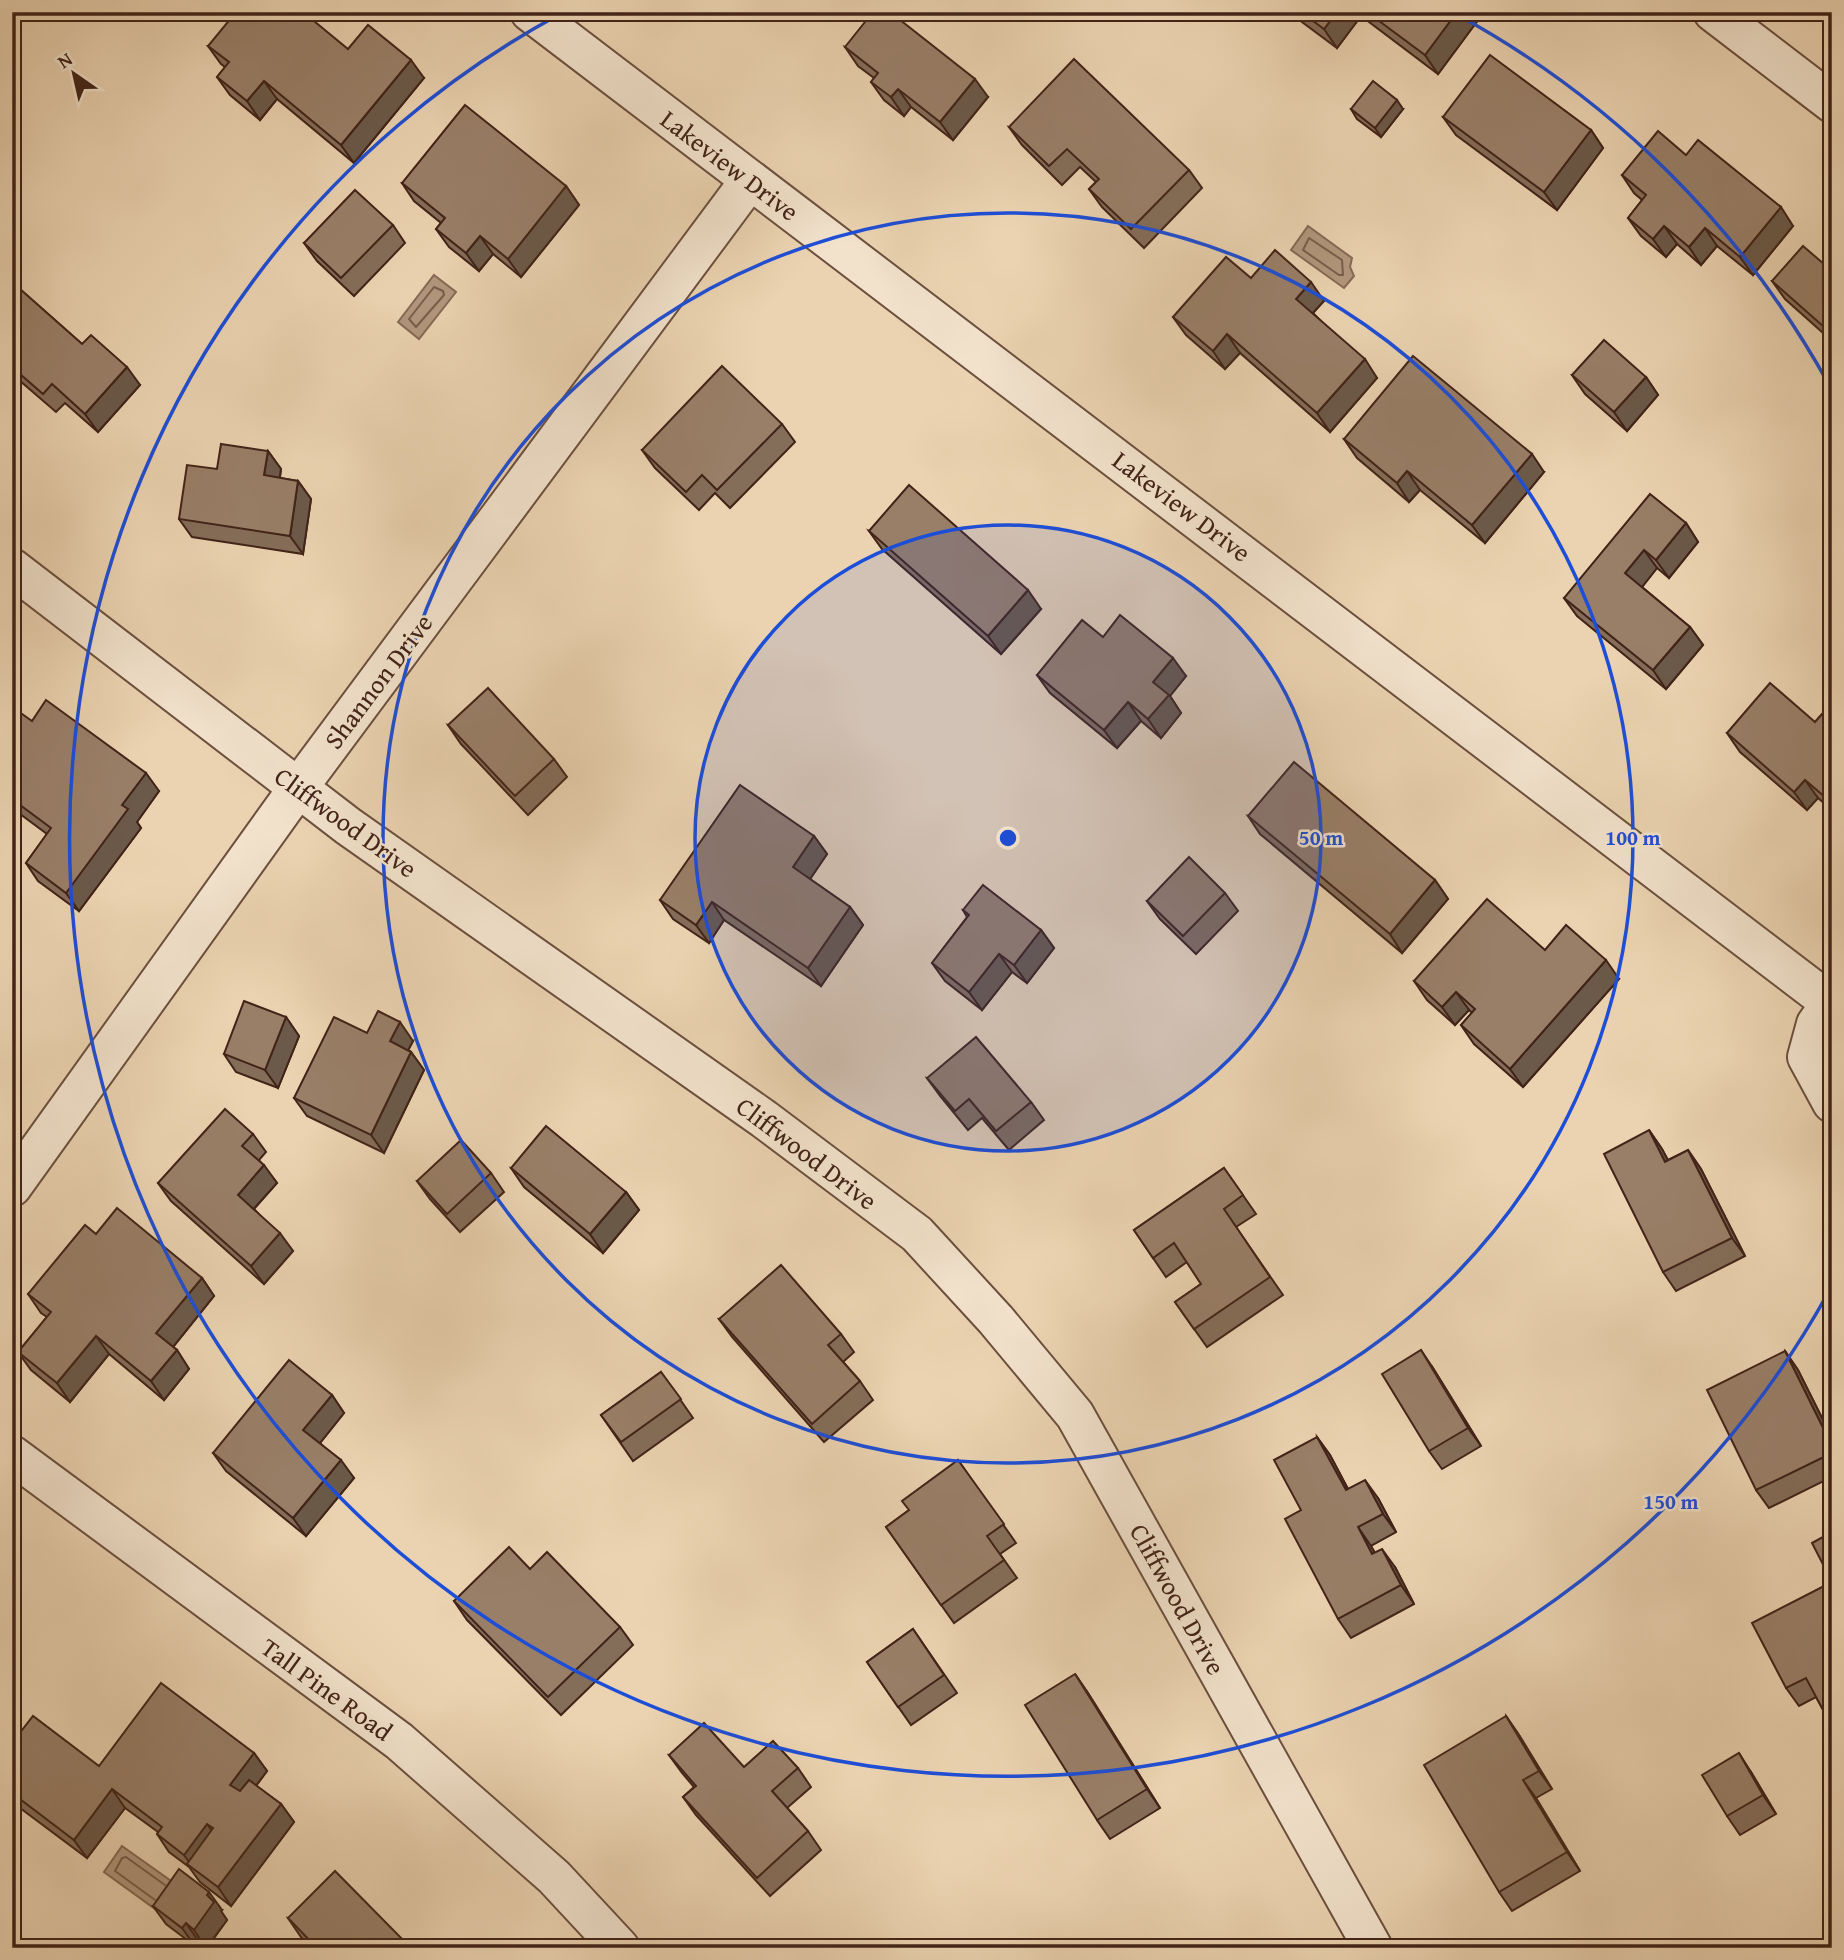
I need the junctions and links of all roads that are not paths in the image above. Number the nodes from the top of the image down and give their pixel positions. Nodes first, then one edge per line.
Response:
1 (530, 12) edge
2 (1713, 12) edge
3 (1832, 103) edge
4 (750, 180) junction
5 (12, 568) edge
6 (298, 788) junction
7 (1831, 1003) edge
8 (1832, 1103) edge
9 (12, 1187) edge
10 (12, 1455) edge
11 (620, 1948) edge
12 (1373, 1948) edge

1 - 4 street, Lakeview Drive
2 - 3 street
4 - 6 street, Shannon Drive
4 - 7 street, Lakeview Drive
5 - 6 street, Cliffwood Drive
6 - 9 street, Shannon Drive
6 - 12 street, Cliffwood Drive
7 - 8 street
10 - 11 street, Tall Pine Road

